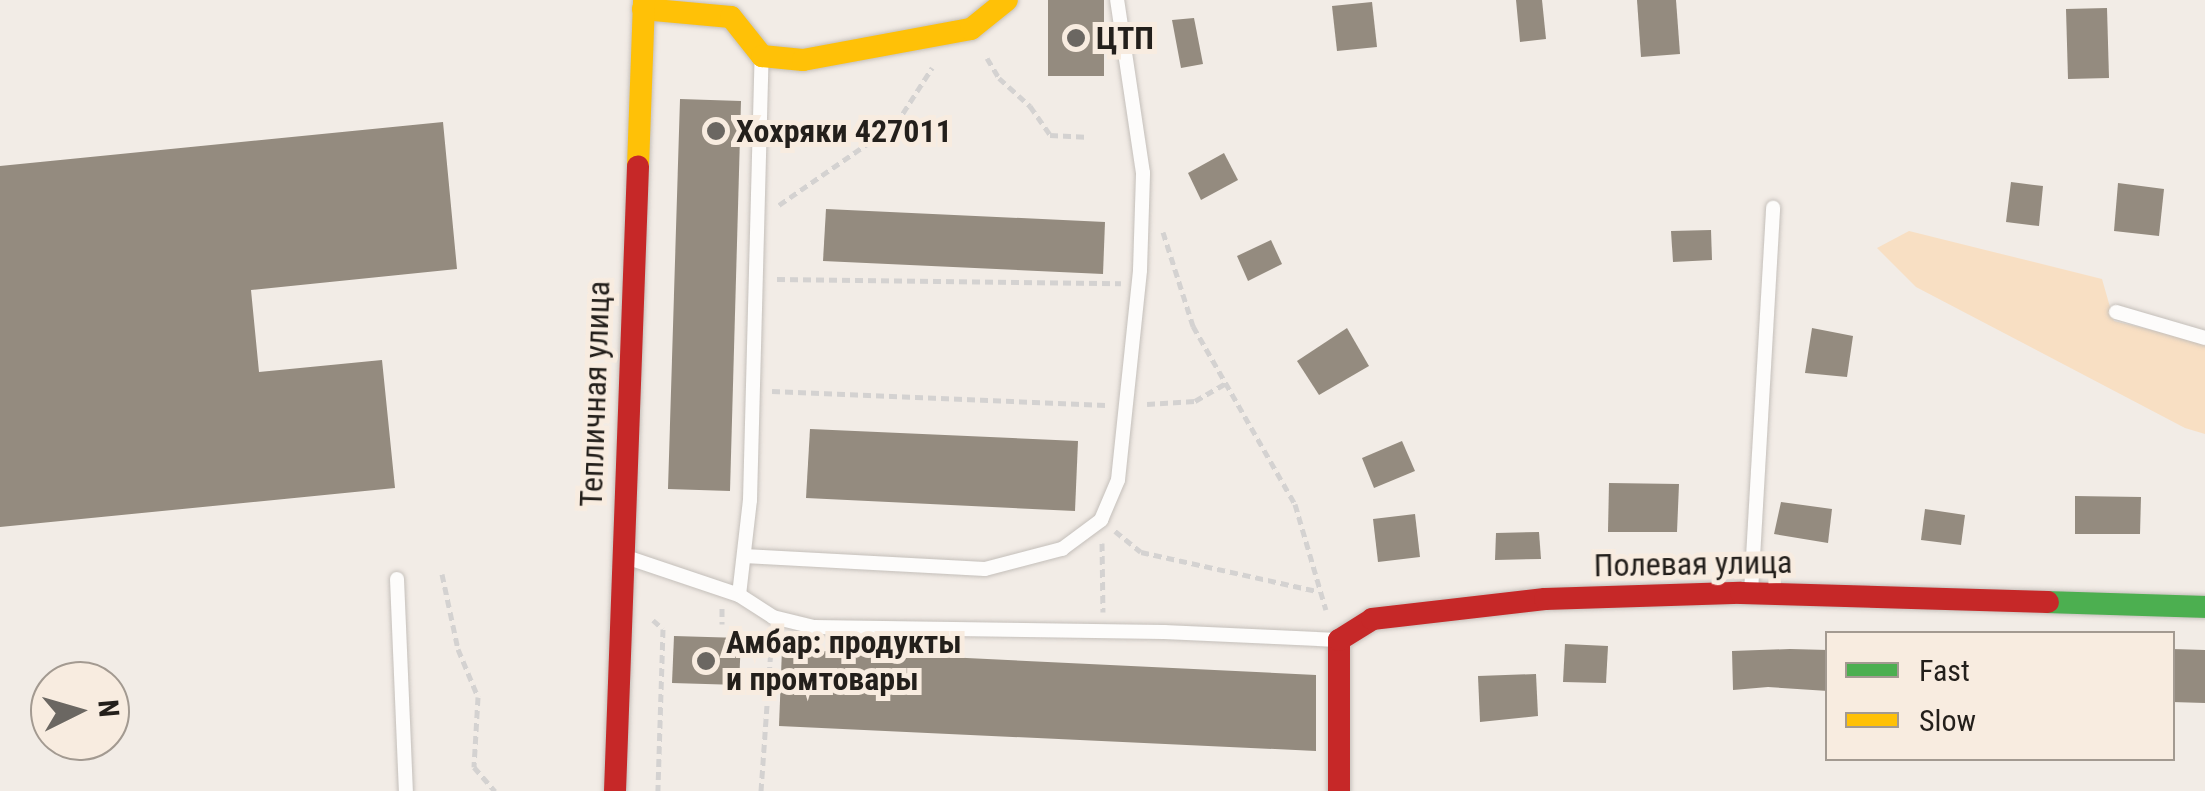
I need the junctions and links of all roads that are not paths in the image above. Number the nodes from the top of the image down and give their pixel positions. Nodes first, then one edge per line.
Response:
1 (1007, 0) edge
2 (1117, 0) edge
3 (643, 5) edge
4 (762, 56) junction
5 (1772, 208) dead end
6 (2116, 312) dead end
7 (2205, 338) edge
8 (621, 556) junction
9 (744, 556) junction
10 (398, 579) dead end
11 (1751, 593) junction
12 (739, 596) junction
13 (2205, 607) edge
14 (1339, 640) junction
15 (406, 791) edge
16 (615, 791) edge
17 (1339, 791) edge

1 - 4 street
2 - 9 lane
3 - 4 street
3 - 8 street, Тепличная улица
4 - 9 lane
5 - 11 lane
6 - 7 lane
8 - 12 lane
8 - 16 street, Тепличная улица
9 - 12 lane
10 - 15 lane
11 - 13 street, Полевая улица
11 - 14 street, Полевая улица
12 - 14 lane
14 - 17 street

